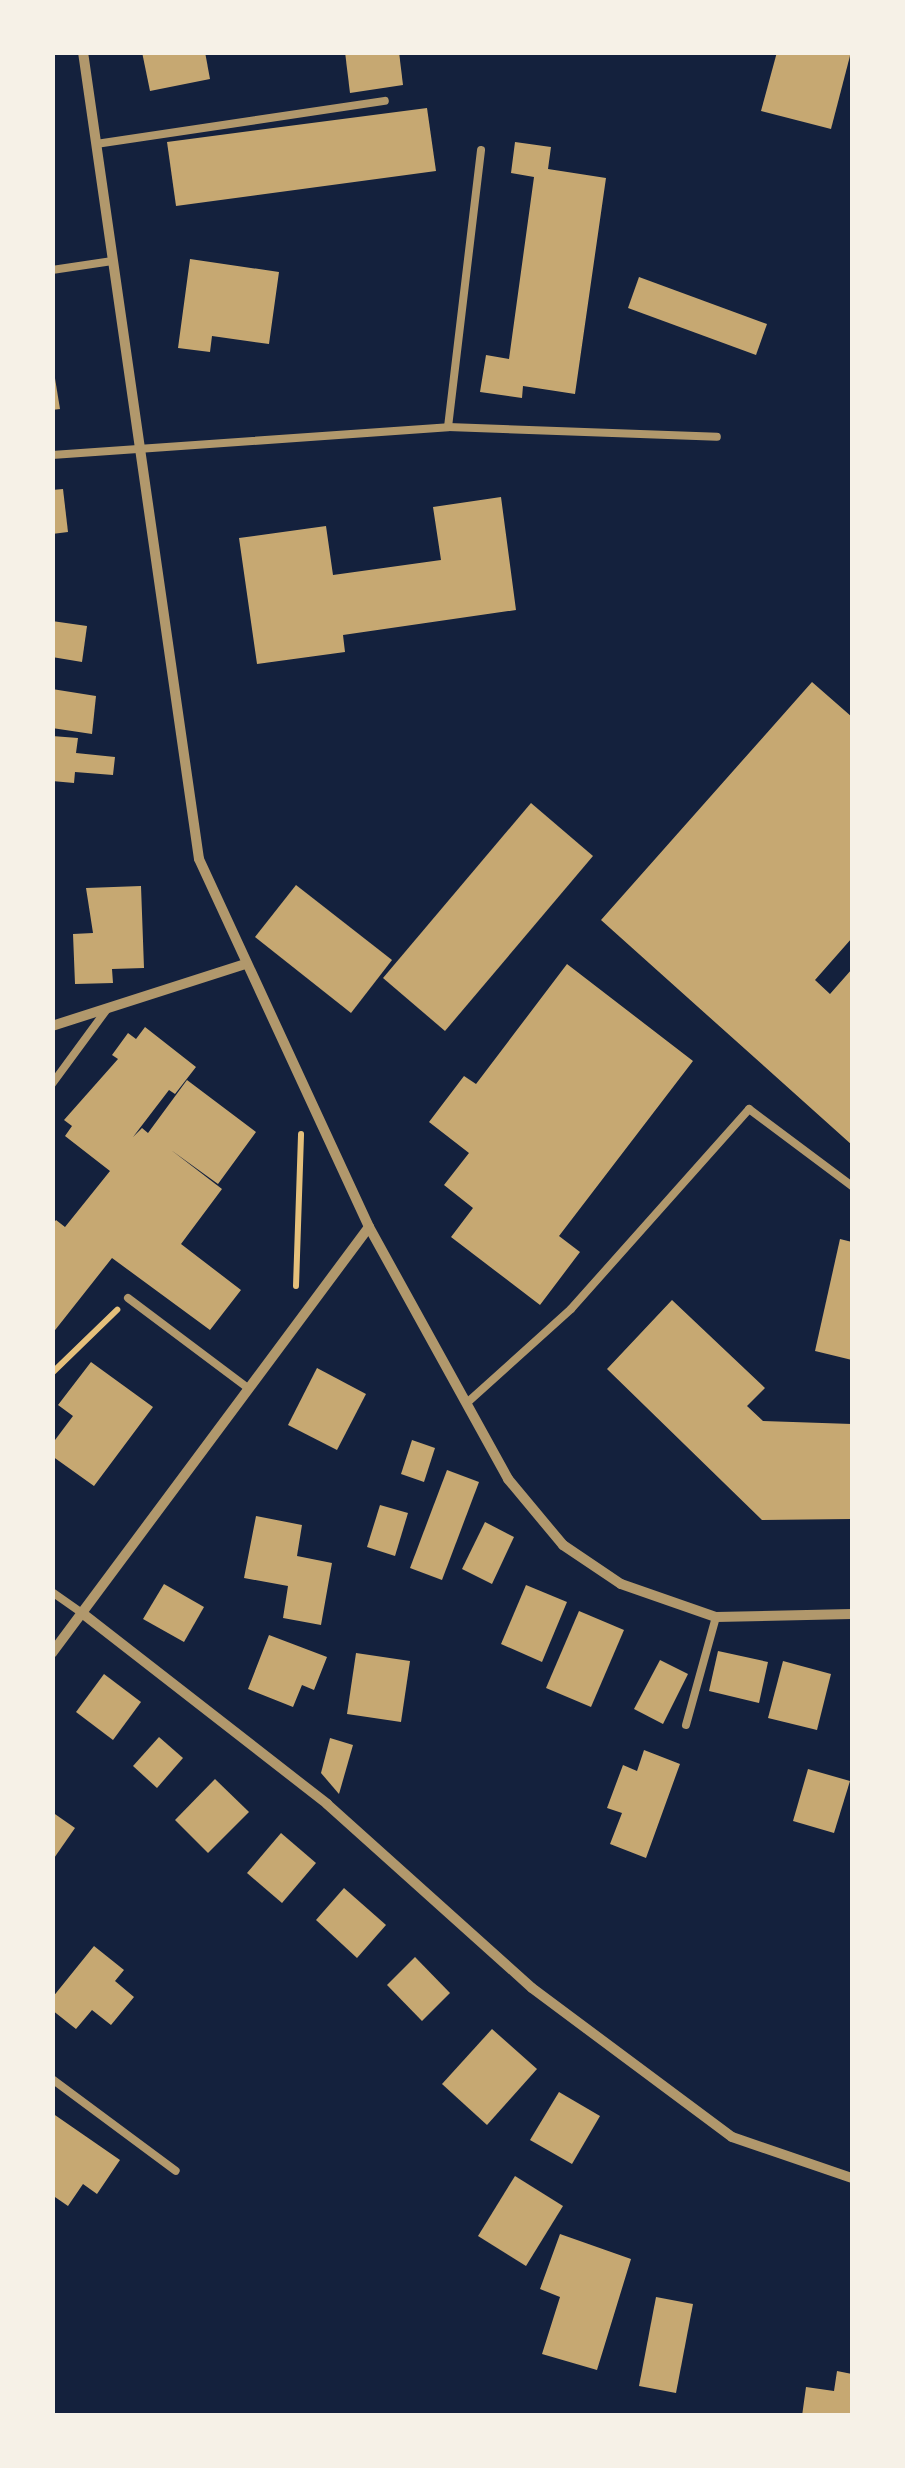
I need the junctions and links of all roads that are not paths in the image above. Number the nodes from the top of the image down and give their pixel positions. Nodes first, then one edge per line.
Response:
1 (83, 52) edge
2 (386, 102) dead end
3 (96, 144) junction
4 (481, 150) dead end
5 (112, 261) junction
6 (52, 270) edge
7 (448, 427) junction
8 (717, 437) dead end
9 (139, 450) junction
10 (52, 455) edge
11 (246, 964) junction
12 (108, 1009) junction
13 (52, 1026) edge
14 (52, 1084) edge
15 (852, 1186) edge
16 (370, 1227) junction
17 (128, 1298) road end
18 (250, 1388) junction
19 (469, 1401) junction
20 (52, 1592) edge
21 (82, 1612) junction
22 (852, 1614) edge
23 (716, 1617) junction
24 (52, 1654) edge
25 (686, 1725) dead end
26 (52, 2079) edge
27 (176, 2171) dead end
28 (852, 2178) edge

1 - 3 street
2 - 3 lane
3 - 5 street
4 - 7 lane
5 - 6 lane
5 - 9 street
7 - 8 lane
7 - 9 lane
9 - 10 lane
9 - 11 street
11 - 12 street
11 - 16 street
12 - 13 street
12 - 14 lane
15 - 19 lane
16 - 18 street
16 - 19 street
17 - 18 lane
18 - 21 street
19 - 23 street
20 - 21 lane
21 - 24 street
21 - 28 street
22 - 23 street
23 - 25 lane
26 - 27 lane

